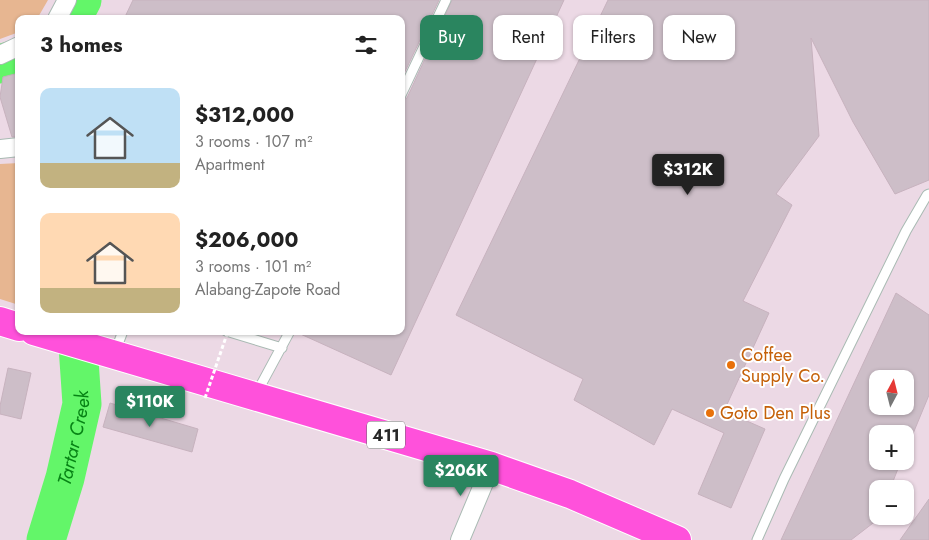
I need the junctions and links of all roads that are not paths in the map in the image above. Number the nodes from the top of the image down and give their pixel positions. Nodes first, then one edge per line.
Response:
1 (67, 0) edge
2 (446, 0) edge
3 (58, 15) edge
4 (15, 48) edge
5 (0, 55) edge
6 (405, 87) edge
7 (15, 147) edge
8 (0, 149) edge
9 (929, 194) edge
10 (0, 322) edge
11 (15, 326) edge
12 (56, 335) edge
13 (240, 335) edge
14 (288, 335) edge
15 (104, 343) edge
16 (282, 348) junction
17 (255, 396) junction
18 (492, 466) junction
19 (460, 540) edge
20 (677, 540) edge
21 (757, 540) edge

1 - 3 street
2 - 6 lane
4 - 5 street
7 - 8 street
9 - 21 lane
10 - 11 highway, 411
12 - 15 highway, 411
13 - 16 lane
14 - 16 lane
15 - 17 highway, 411
16 - 17 lane
17 - 18 highway, 411
18 - 19 street
18 - 20 highway, 411

